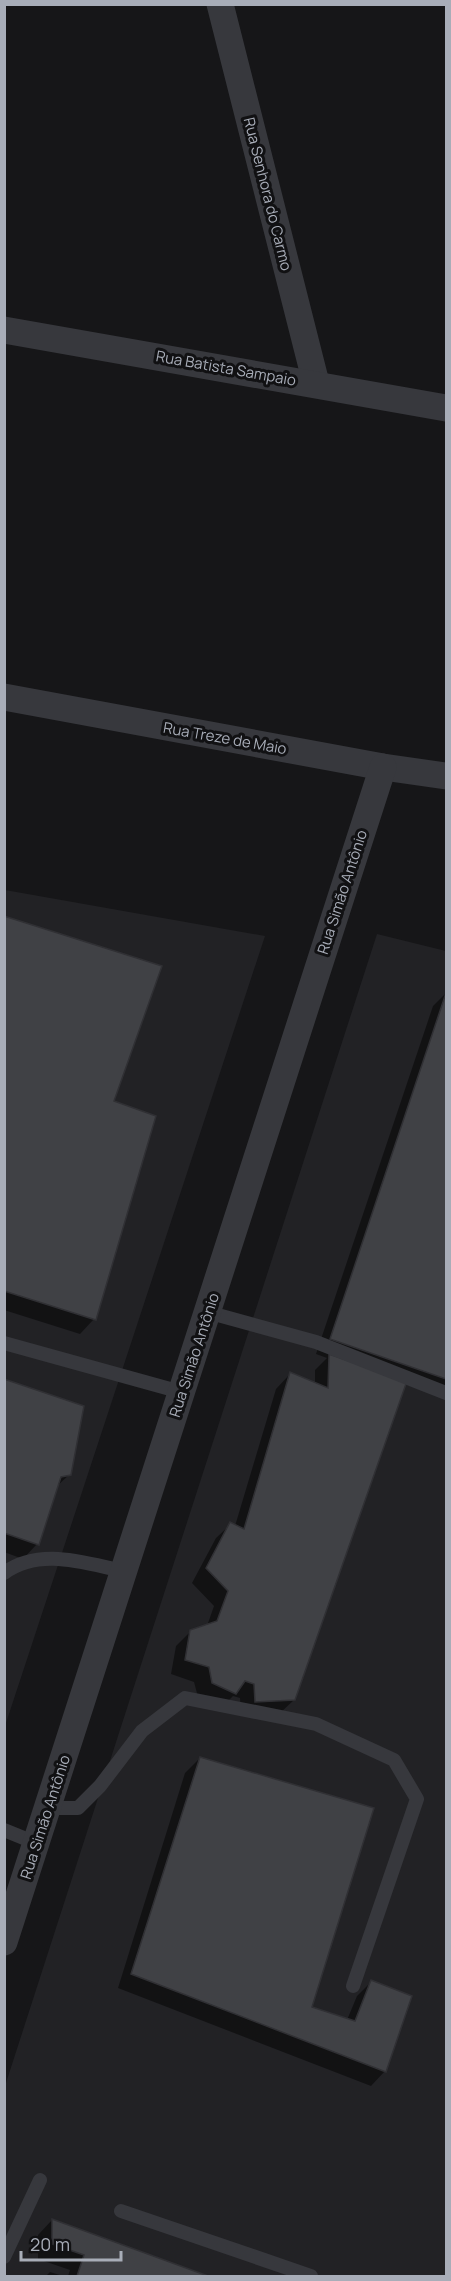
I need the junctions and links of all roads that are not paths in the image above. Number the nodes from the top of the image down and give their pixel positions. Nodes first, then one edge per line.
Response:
1 (220, 4) edge
2 (4, 330) edge
3 (316, 383) junction
4 (447, 408) edge
5 (4, 697) edge
6 (382, 767) junction
7 (447, 776) edge
8 (207, 1312) junction
9 (4, 1343) edge
10 (181, 1392) junction
11 (447, 1393) edge
12 (123, 1571) junction
13 (4, 1573) edge
14 (48, 1808) junction
15 (4, 1830) edge
16 (36, 1843) junction
17 (4, 1942) edge
18 (353, 1986) dead end
19 (40, 2180) dead end
20 (121, 2211) dead end
21 (4, 2257) edge
22 (310, 2277) edge

1 - 3 street, Rua Senhora do Carmo
2 - 3 street, Rua Batista Sampaio
3 - 4 street, Rua Batista Sampaio
5 - 6 street, Rua Treze de Maio
6 - 7 street, Rua Treze de Maio
6 - 8 street, Rua Simão Antônio
8 - 10 street, Rua Simão Antônio
8 - 11 lane
9 - 10 lane
10 - 12 street, Rua Simão Antônio
12 - 13 lane
12 - 14 street, Rua Simão Antônio
14 - 16 street, Rua Simão Antônio
14 - 18 lane
15 - 16 lane
16 - 17 street, Rua Simão Antônio
19 - 21 lane
20 - 22 lane

